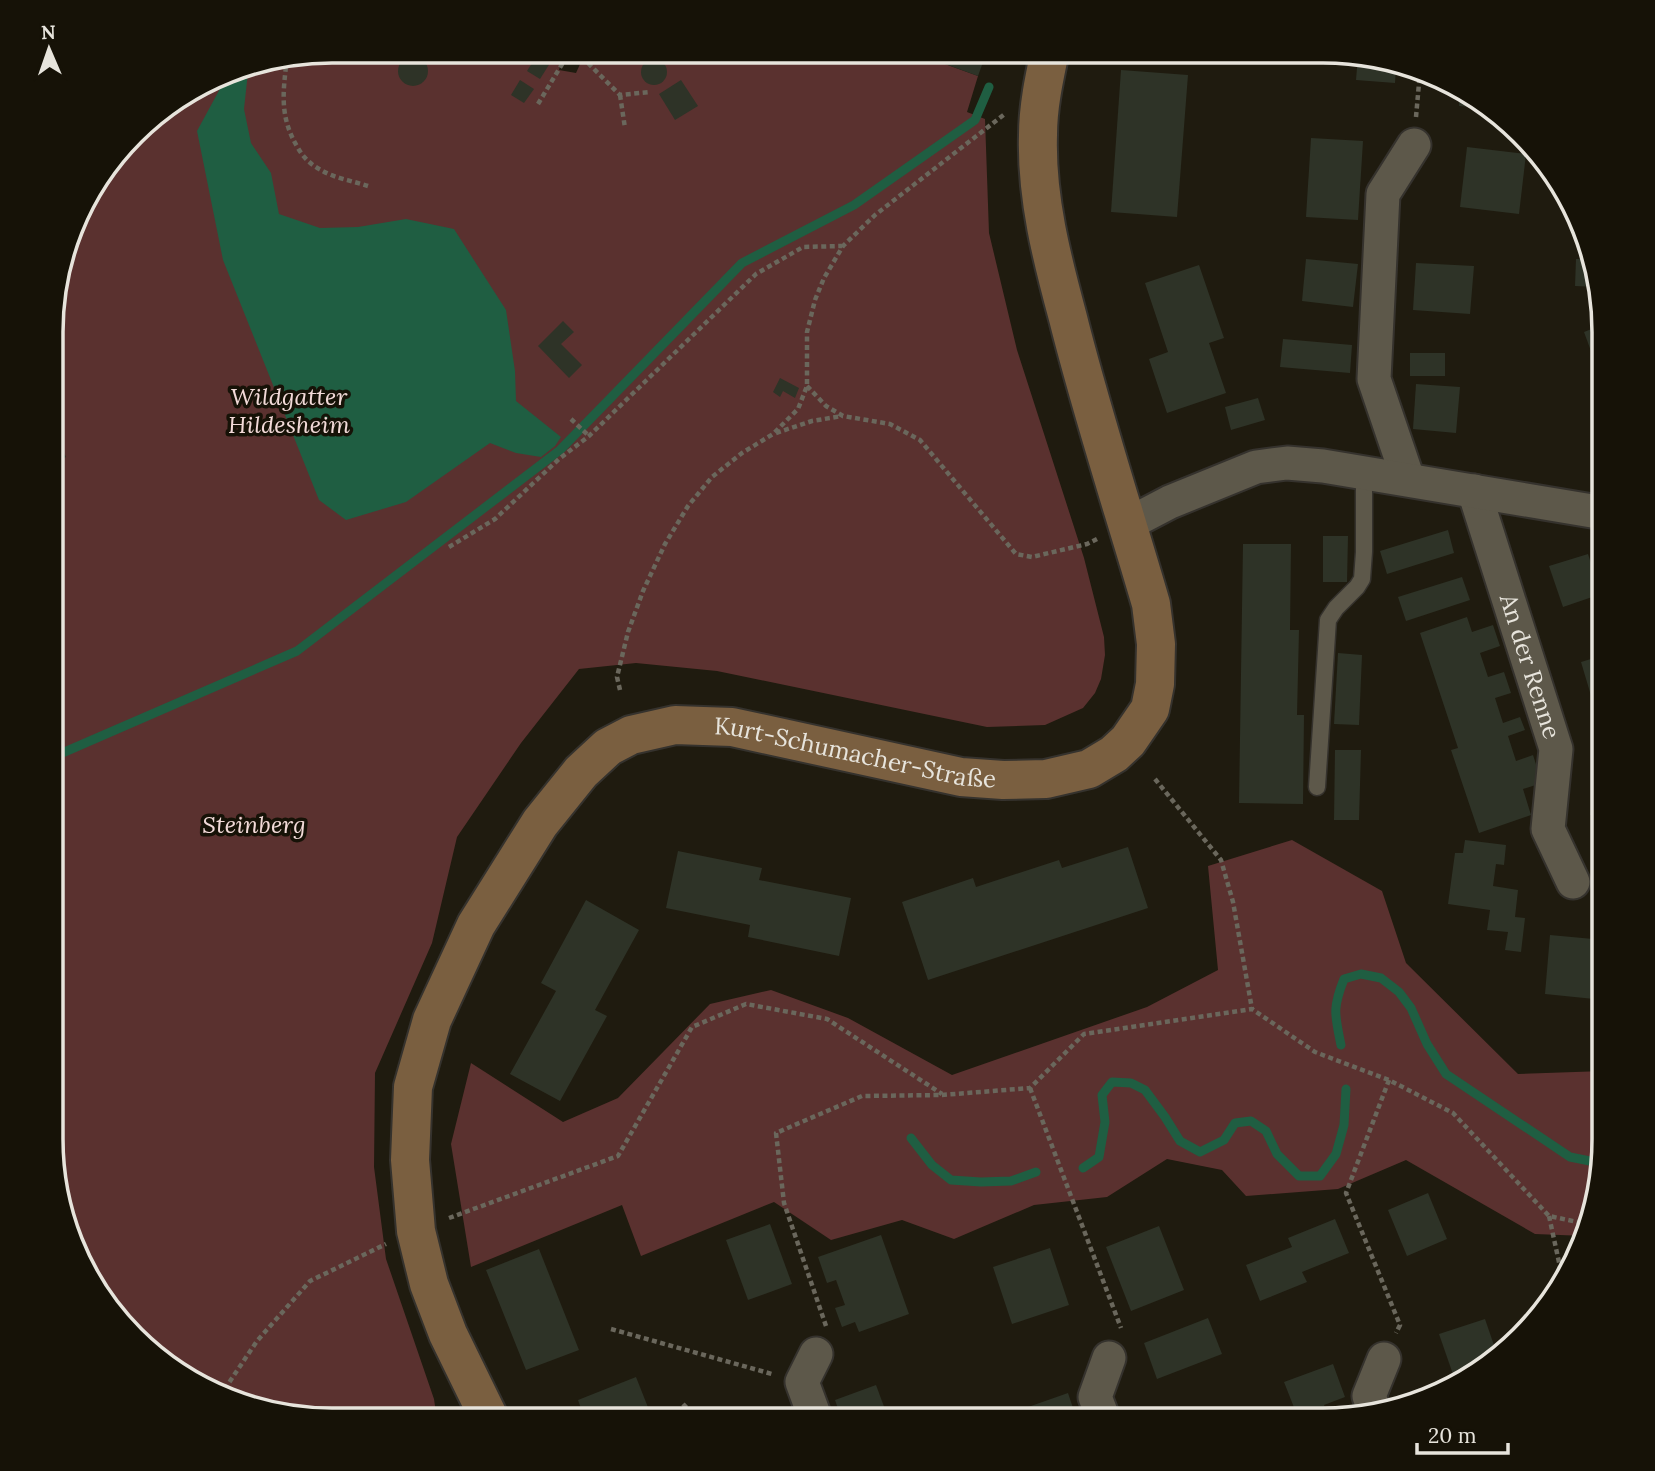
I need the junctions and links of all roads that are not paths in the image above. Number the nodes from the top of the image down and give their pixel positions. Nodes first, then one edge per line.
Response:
1 (1048, 63) edge
2 (1414, 145) road end
3 (1364, 472) junction
4 (1408, 479) junction
5 (1474, 491) junction
6 (1592, 511) edge
7 (1128, 524) junction
8 (1317, 787) dead end
9 (1573, 882) dead end
10 (1109, 1358) road end
11 (1384, 1359) road end
12 (809, 1368) road end
13 (1372, 1404) edge
14 (484, 1408) edge
15 (814, 1408) edge
16 (1099, 1408) edge

1 - 7 street, Kurt-Schumacher-Straße
2 - 4 street
3 - 4 street
3 - 7 street
3 - 8 lane
4 - 5 street
5 - 6 street
5 - 9 street, An der Renne
7 - 14 street, Kurt-Schumacher-Straße
10 - 16 street
11 - 13 street
12 - 15 street

